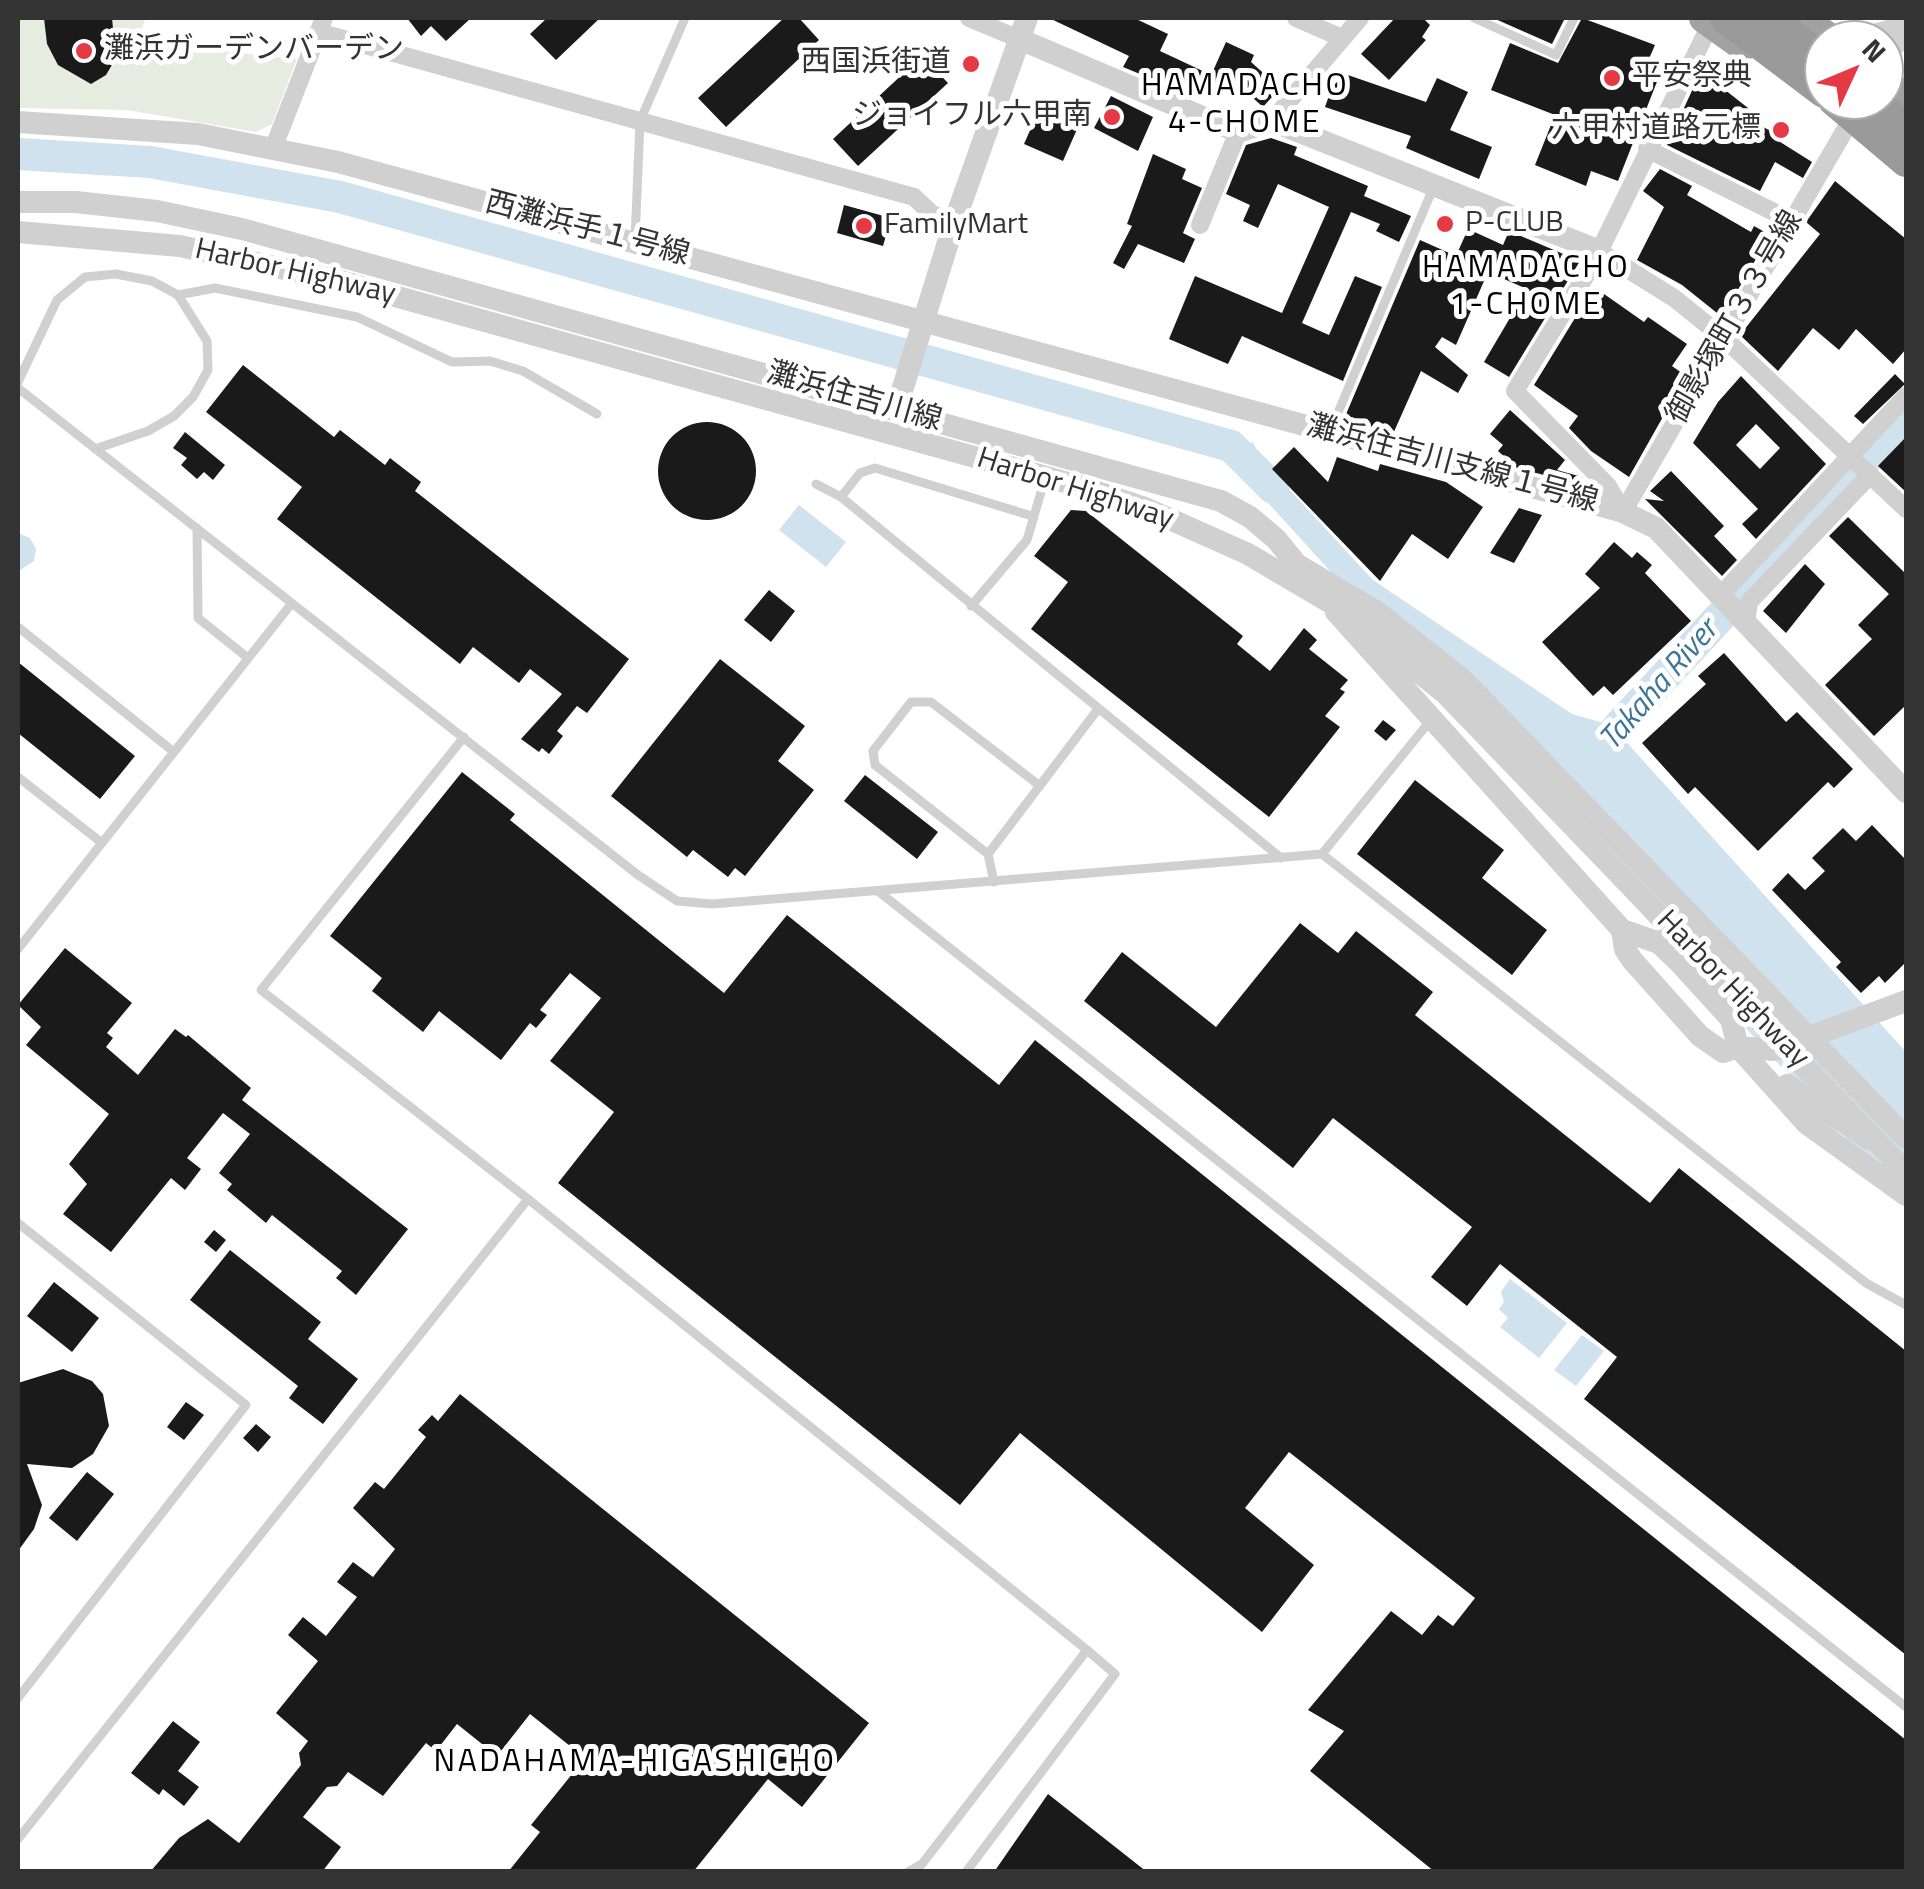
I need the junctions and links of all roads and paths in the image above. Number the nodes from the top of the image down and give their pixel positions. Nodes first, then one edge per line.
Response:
1 (685, 18) edge
2 (969, 18) edge
3 (1296, 18) edge
4 (1360, 18) edge
5 (1474, 18) edge
6 (1574, 18) edge
7 (1770, 18) edge
8 (1714, 19) edge
9 (321, 24) edge
10 (1022, 28) edge
11 (1804, 31) edge
12 (1342, 38) junction
13 (1804, 79) edge
14 (1804, 85) edge
15 (1837, 120) edge
16 (1850, 120) edge
17 (1851, 120) edge
18 (640, 121) junction
19 (1272, 121) junction
20 (18, 122) edge
21 (1238, 132) junction
22 (273, 149) junction
23 (1647, 149) junction
24 (1906, 162) edge
25 (1906, 173) edge
26 (1434, 185) junction
27 (18, 202) edge
28 (1792, 221) junction
29 (18, 222) edge
30 (954, 222) junction
31 (1200, 225) dead end
32 (18, 232) edge
33 (635, 243) junction
34 (1597, 250) junction
35 (178, 295) junction
36 (922, 321) junction
37 (1725, 339) junction
38 (1149, 383) joint
39 (18, 385) edge
40 (1906, 396) edge
41 (896, 410) junction
42 (597, 414) dead end
43 (1330, 432) junction
44 (96, 449) junction
45 (1860, 466) junction
46 (816, 484) dead end
47 (1041, 492) dead end
48 (841, 497) junction
49 (1906, 509) edge
50 (1623, 512) junction
51 (1032, 516) junction
52 (198, 528) junction
53 (292, 602) junction
54 (971, 606) junction
55 (1732, 609) junction
56 (18, 627) edge
57 (248, 658) junction
58 (1098, 710) junction
59 (1430, 721) junction
60 (464, 736) junction
61 (174, 752) junction
62 (18, 777) edge
63 (1040, 786) junction
64 (1905, 787) edge
65 (102, 843) junction
66 (988, 854) junction
67 (1322, 854) junction
68 (1281, 858) junction
69 (994, 882) junction
70 (878, 891) junction
71 (1622, 930) junction
72 (18, 949) edge
73 (1897, 1004) edge
74 (1738, 1047) junction
75 (1906, 1138) edge
76 (1906, 1160) edge
77 (1906, 1172) edge
78 (1906, 1195) edge
79 (528, 1199) junction
80 (18, 1223) edge
81 (1906, 1305) edge
82 (1087, 1650) junction
83 (18, 1698) edge
84 (1906, 1707) edge
85 (18, 1839) edge
86 (908, 1872) edge
87 (966, 1872) edge

1 - 18 lane
2 - 10 street
3 - 12 street
4 - 12 street
5 - 6 lane
7 - 11 highway
8 - 13 highway
8 - 14 highway
8 - 23 street
9 - 18 street
9 - 22 street
10 - 21 street
10 - 30 street
12 - 19 street
15 - 28 street, 御影塚町３３号線
16 - 25 highway
17 - 24 highway
18 - 30 street
18 - 33 lane
19 - 21 street
19 - 26 street
20 - 22 street, 西灘浜手１号線
21 - 31 street
22 - 33 street, 西灘浜手１号線
23 - 28 street
23 - 34 street
26 - 34 street
26 - 43 lane
27 - 41 street, 灘浜住吉川線
28 - 37 street, 御影塚町３３号線
29 - 75 street, Harbor Highway, bridge
30 - 36 street
32 - 77 street, Harbor Highway, bridge
33 - 36 street, 西灘浜手１号線
34 - 37 street
34 - 50 street
35 - 39 lane
35 - 42 lane
35 - 44 lane
36 - 38 street, 西灘浜手１号線
36 - 41 street
37 - 45 street
37 - 50 street, 御影塚町３３号線
38 - 43 street, 灘浜住吉川支線１号線
39 - 44 lane
40 - 45 street
41 - 59 street, 灘浜住吉川線
43 - 50 street, 灘浜住吉川支線１号線
44 - 52 lane
45 - 49 street
45 - 55 street
45 - 55 street
46 - 48 lane
47 - 51 lane
48 - 51 lane
48 - 54 lane
50 - 55 street, 灘浜住吉川支線１号線
51 - 54 lane
52 - 53 lane
52 - 57 lane
53 - 57 lane
53 - 60 lane
54 - 58 lane
55 - 64 street, 灘浜住吉川支線１号線
56 - 61 lane
57 - 61 lane
58 - 63 lane
58 - 68 lane
59 - 67 lane
59 - 71 street, 灘浜住吉川線
60 - 70 lane
60 - 79 lane
61 - 65 lane
62 - 65 lane
63 - 66 lane
63 - 66 lane
65 - 72 lane
66 - 69 lane
67 - 68 lane
67 - 81 lane
68 - 69 lane
69 - 70 lane
70 - 84 lane
71 - 74 street
71 - 74 street, 灘浜住吉川線
73 - 74 street, bridge
74 - 76 street, bridge
74 - 78 street
79 - 82 lane
79 - 85 lane
80 - 83 lane
82 - 86 lane
82 - 87 lane

